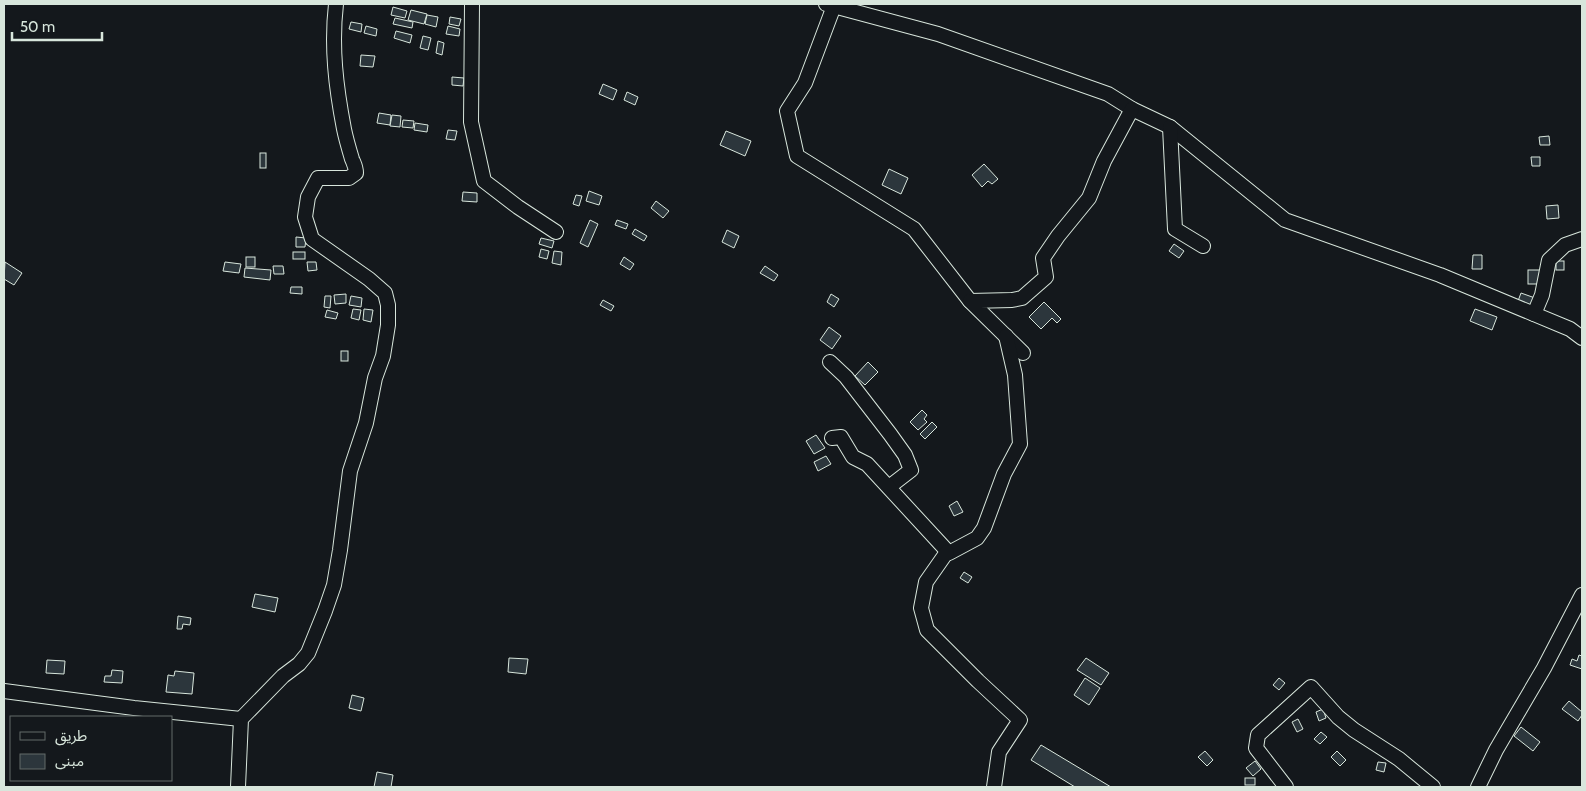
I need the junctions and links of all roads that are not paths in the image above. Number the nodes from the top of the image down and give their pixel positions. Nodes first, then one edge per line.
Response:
1 (336, 4) edge
2 (472, 4) edge
3 (830, 5) edge
4 (1132, 110) junction
5 (1170, 127) junction
6 (556, 232) dead end
7 (1582, 239) edge
8 (1203, 246) dead end
9 (970, 301) junction
10 (1534, 314) junction
11 (1006, 336) junction
12 (1582, 338) edge
13 (1024, 353) dead end
14 (830, 362) dead end
15 (832, 438) dead end
16 (889, 487) junction
17 (947, 552) junction
18 (1582, 595) edge
19 (4, 691) edge
20 (241, 719) junction
21 (238, 787) edge
22 (994, 787) edge
23 (1286, 787) edge
24 (1433, 787) edge
25 (1478, 787) edge

1 - 20 street
2 - 6 street
3 - 4 street
3 - 9 street
4 - 5 street
4 - 9 street
5 - 8 street
5 - 10 street
7 - 10 street
9 - 11 street
10 - 12 street
11 - 13 street
11 - 17 street
14 - 16 street
15 - 16 street
16 - 17 street
17 - 22 street
18 - 25 street
19 - 20 street
20 - 21 street
23 - 24 street

